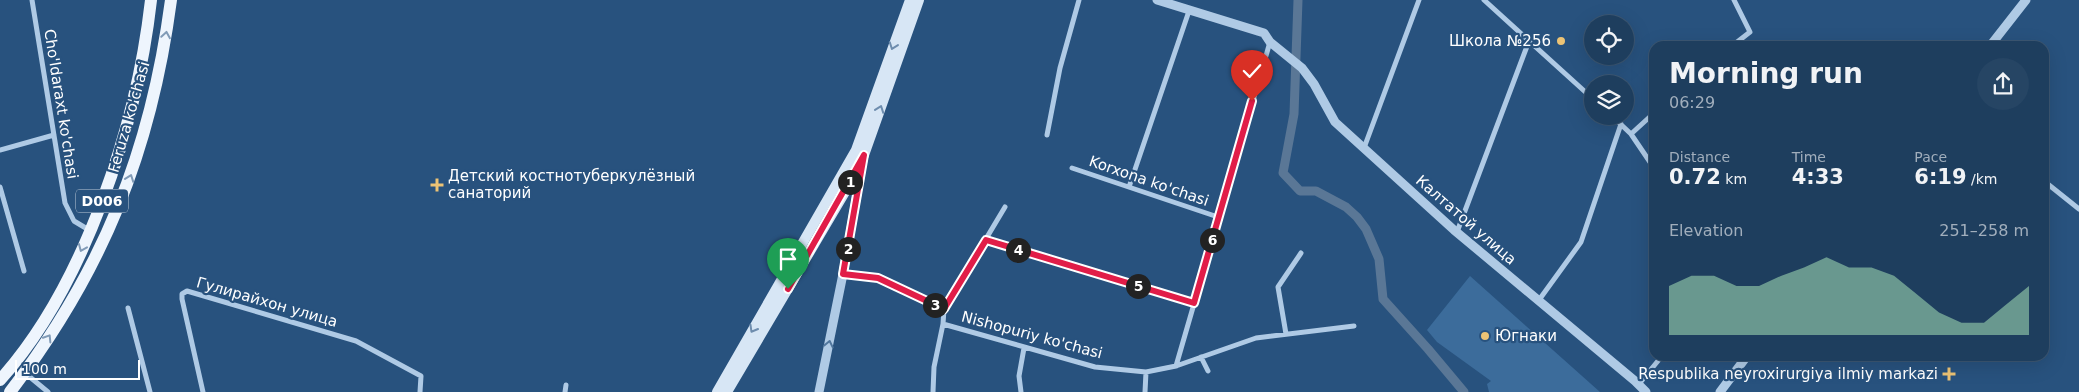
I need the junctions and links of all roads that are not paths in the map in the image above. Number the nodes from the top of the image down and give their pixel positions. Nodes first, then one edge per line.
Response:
1 (32, 0) edge
2 (151, 0) edge
3 (172, 0) edge
4 (910, 0) edge
5 (919, 0) edge
6 (1079, 0) edge
7 (1157, 0) edge
8 (1419, 0) edge
9 (1484, 0) edge
10 (1734, 0) edge
11 (2026, 0) edge
12 (1189, 11) junction
13 (1529, 41) junction
14 (1738, 41) edge
15 (1994, 41) edge
16 (1270, 42) junction
17 (1584, 91) edge
18 (1649, 118) edge
19 (1621, 125) edge
20 (1622, 125) edge
21 (1047, 134) dead end
22 (1631, 134) junction
23 (54, 135) junction
24 (1364, 148) junction
25 (0, 150) edge
26 (864, 155) junction
27 (1649, 161) edge
28 (1072, 168) dead end
29 (2049, 185) edge
30 (0, 187) edge
31 (1129, 188) junction
32 (1005, 207) dead end
33 (2079, 209) edge
34 (1218, 218) junction
35 (90, 230) junction
36 (1457, 232) junction
37 (986, 240) junction
38 (1301, 253) dead end
39 (24, 271) dead end
40 (843, 274) junction
41 (1538, 300) junction
42 (1194, 303) junction
43 (128, 308) dead end
44 (944, 309) junction
45 (943, 324) junction
46 (1354, 326) dead end
47 (1286, 334) junction
48 (1024, 348) junction
49 (1201, 357) junction
50 (1658, 361) edge
51 (1744, 361) edge
52 (1176, 366) junction
53 (25, 372) junction
54 (1146, 372) junction
55 (1208, 372) dead end
56 (0, 380) edge
57 (1639, 384) junction
58 (566, 385) dead end
59 (10, 392) edge
60 (48, 392) edge
61 (150, 392) edge
62 (203, 392) edge
63 (420, 392) edge
64 (565, 392) edge
65 (717, 392) edge
66 (727, 392) edge
67 (819, 392) edge
68 (933, 392) edge
69 (1021, 392) edge
70 (1145, 392) edge
71 (1646, 392) edge
72 (1720, 392) edge

1 - 23 street, Cho'ldaraxt ko'chasi
2 - 35 main road, Feruza ko'chasi / D006
53 -> 3 main road, Feruza ko'chasi / D006
4 -> 65 main road
26 -> 5 main road
6 - 21 street
7 - 12 street, Калтатой улица
8 - 24 street
9 - 13 street
10 - 14 street
11 - 15 street
12 - 16 street, Калтатой улица
12 - 31 street
13 - 17 street
13 - 36 street
16 - 24 street, Калтатой улица
16 - 34 street
18 - 22 street
19 - 41 street
20 - 22 street
22 - 27 street
23 - 25 street
23 - 35 street, Cho'ldaraxt ko'chasi
24 - 36 street, Калтатой улица
26 - 40 street
26 - 66 main road
28 - 31 street, Korxona ko'chasi
29 - 33 street
30 - 39 street
31 - 34 street, Korxona ko'chasi
32 - 37 street
34 - 42 street
35 -> 56 main road, Feruza ko'chasi / D006
36 - 41 street, Калтатой улица
37 - 42 street
37 - 44 street
38 - 47 street
40 - 44 street, Nishopuriy ko'chasi
67 -> 40 street
41 - 57 street, Калтатой улица
42 - 52 street
43 - 61 street
44 - 45 street, Nishopuriy ko'chasi
45 - 48 street, Nishopuriy ko'chasi
45 - 68 street
46 - 47 street, Nishopuriy ko'chasi
47 - 49 street, Nishopuriy ko'chasi
48 - 54 street, Nishopuriy ko'chasi
48 - 69 street
49 - 52 street, Nishopuriy ko'chasi
49 - 55 street
50 - 57 street
51 - 72 street
52 - 54 street, Nishopuriy ko'chasi
53 - 59 main road, Feruza ko'chasi / D006
53 - 60 street
54 - 70 street
57 - 71 street, Калтатой улица
58 - 64 street
62 - 63 street, Гулирайхон улица

